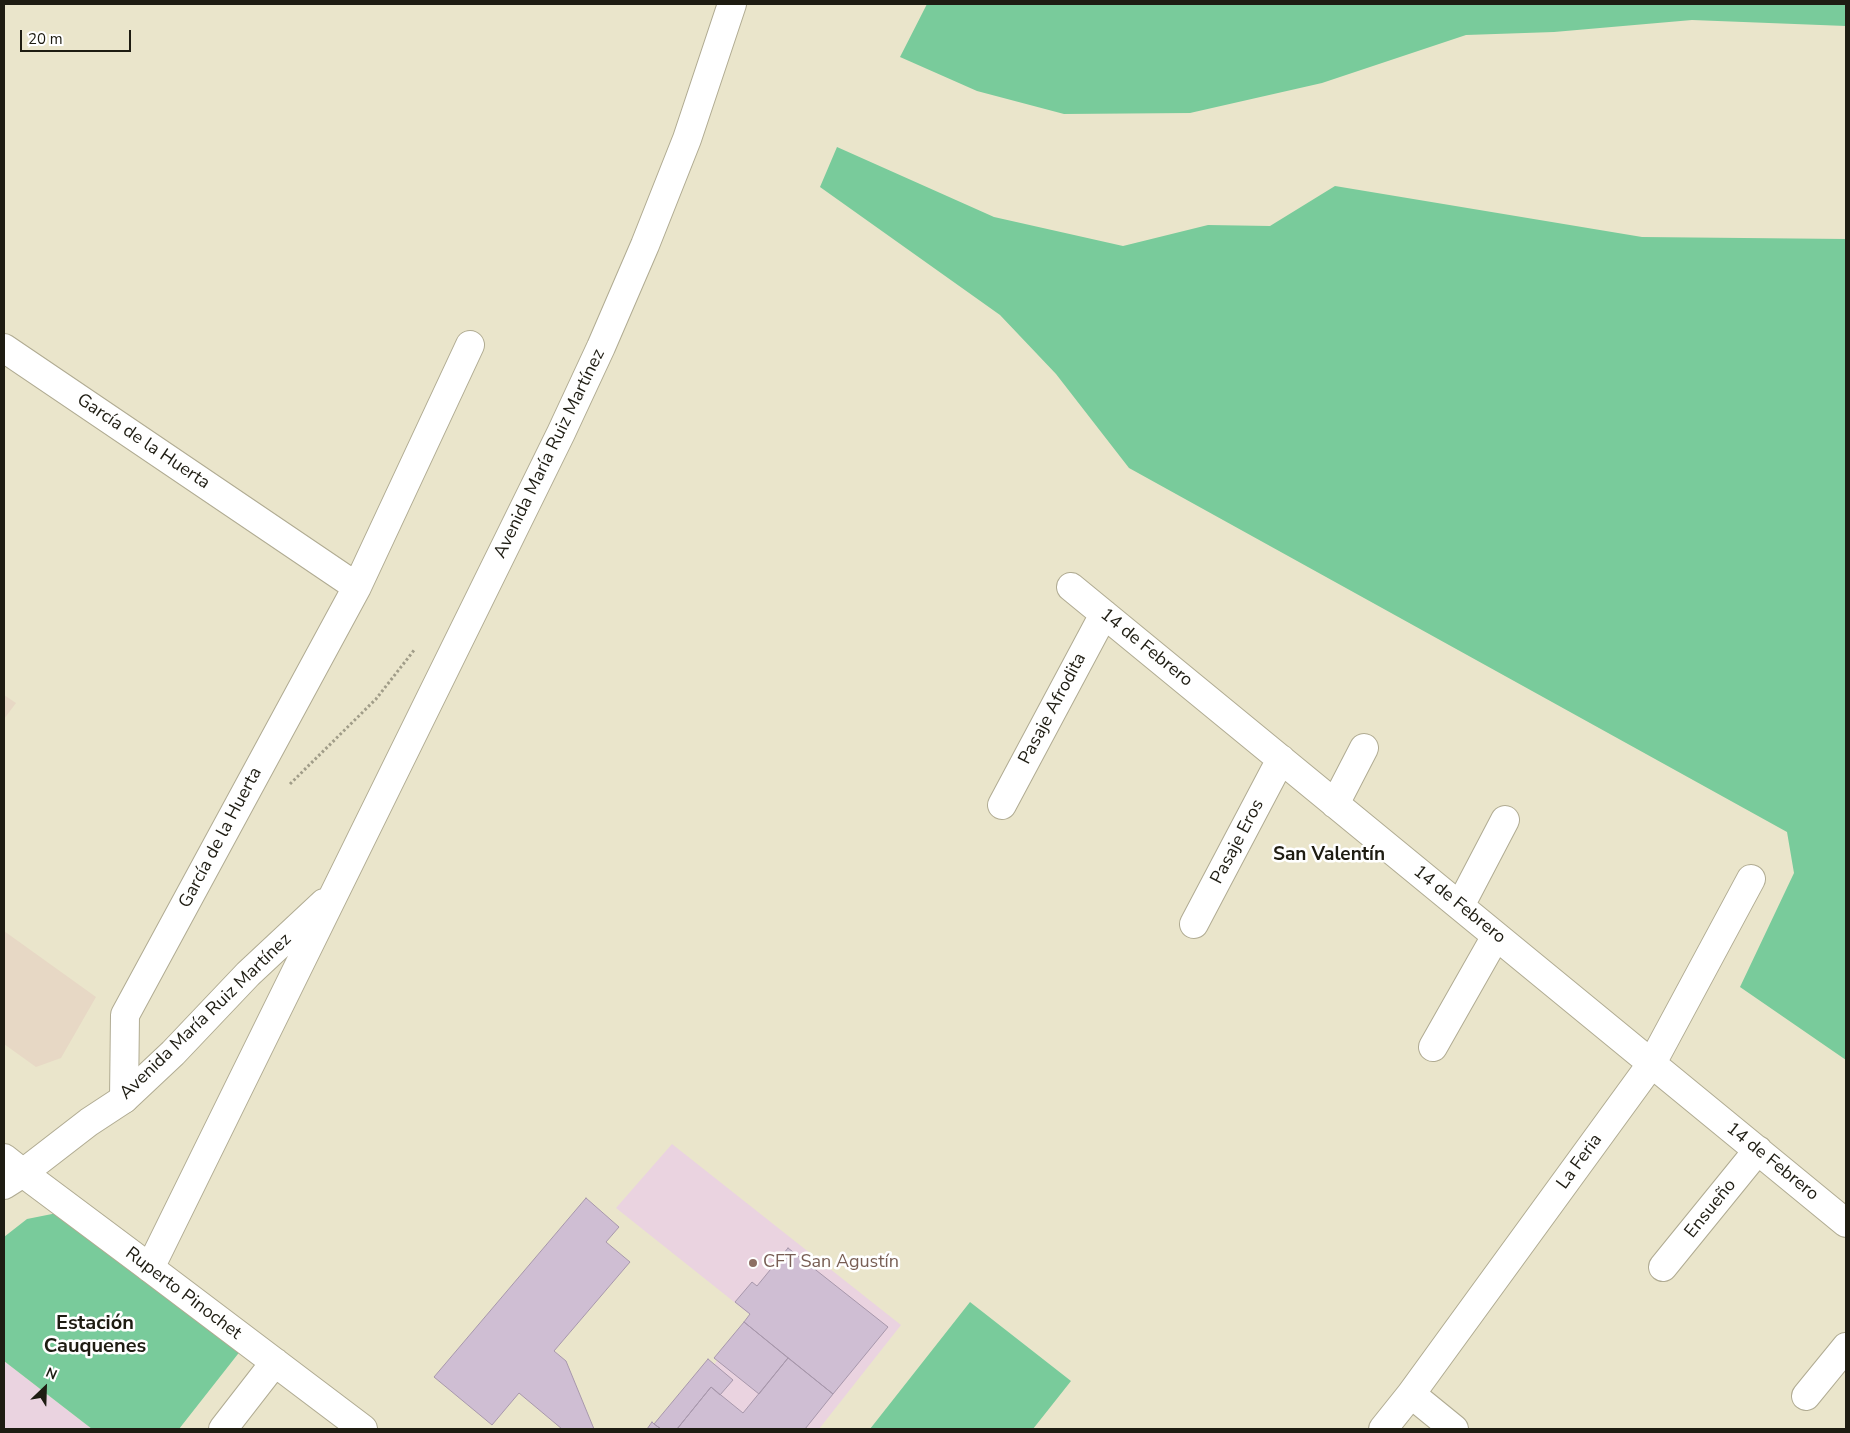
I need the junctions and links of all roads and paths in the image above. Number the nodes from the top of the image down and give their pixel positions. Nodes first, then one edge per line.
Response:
1 (732, 4) edge
2 (470, 345) dead end
3 (4, 348) edge
4 (357, 587) junction
5 (1071, 587) dead end
6 (1104, 614) junction
7 (419, 644) dead end
8 (1364, 748) dead end
9 (1281, 759) junction
10 (286, 788) dead end
11 (1335, 804) junction
12 (1002, 805) dead end
13 (1505, 820) dead end
14 (1751, 879) dead end
15 (336, 891) junction
16 (1460, 906) junction
17 (1194, 924) dead end
18 (1496, 936) junction
19 (1433, 1048) dead end
20 (1652, 1063) junction
21 (124, 1099) junction
22 (1758, 1150) junction
23 (10, 1172) edge
24 (1846, 1223) edge
25 (1663, 1267) dead end
26 (150, 1268) junction
27 (1846, 1347) edge
28 (275, 1362) junction
29 (1411, 1394) junction
30 (1806, 1396) dead end
31 (223, 1429) edge
32 (363, 1429) edge
33 (1383, 1429) edge
34 (1454, 1429) edge

1 - 15 street, Avenida María Ruiz Martínez
2 - 4 street, García de la Huerta
3 - 4 street, García de la Huerta
4 - 21 street, García de la Huerta
5 - 6 street, 14 de Febrero
6 - 9 street, 14 de Febrero
6 - 12 street, Pasaje Afrodita
7 - 10 path
8 - 11 street
9 - 11 street, 14 de Febrero
9 - 17 street, Pasaje Eros
11 - 16 street, 14 de Febrero
13 - 16 street
14 - 20 street, La Feria
15 - 21 street, Avenida María Ruiz Martínez
15 - 26 street, Avenida María Ruiz Martínez
16 - 18 street, 14 de Febrero
18 - 19 street
18 - 20 street, 14 de Febrero
20 - 22 street, 14 de Febrero
20 - 29 street, La Feria
21 - 23 street, Avenida María Ruiz Martínez
22 - 24 street, 14 de Febrero
22 - 25 street, Ensueño
23 - 26 street, Ruperto Pinochet
26 - 28 street, Ruperto Pinochet
27 - 30 street
28 - 31 street
28 - 32 street, Ruperto Pinochet
29 - 33 street, La Feria
29 - 34 street

